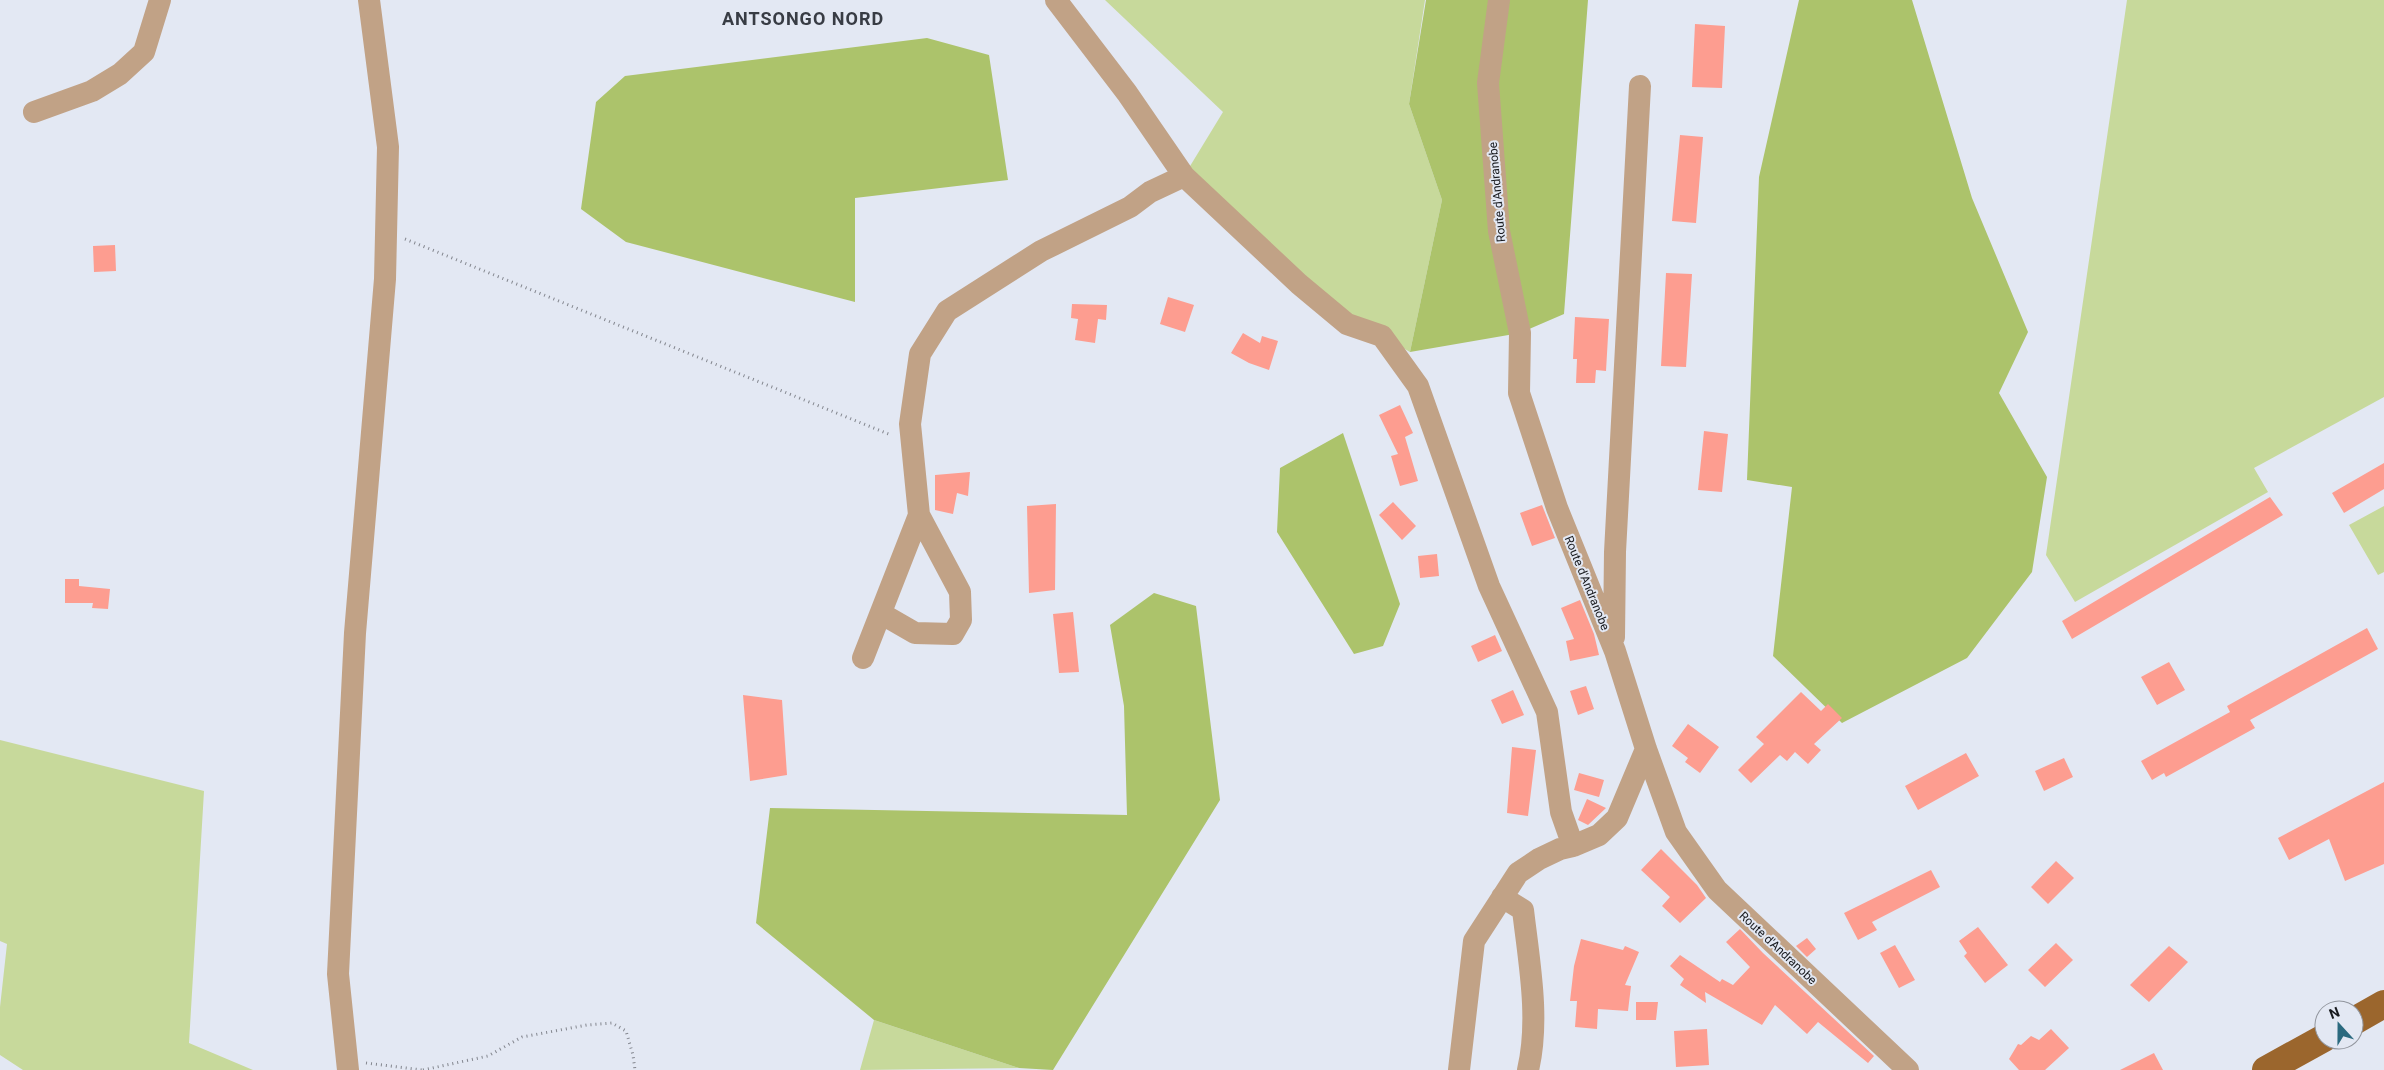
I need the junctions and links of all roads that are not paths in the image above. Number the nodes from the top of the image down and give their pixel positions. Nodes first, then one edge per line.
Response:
1 (160, 0) edge
2 (369, 0) edge
3 (1056, 0) edge
4 (1500, 0) edge
5 (1640, 86) dead end
6 (34, 112) dead end
7 (1184, 176) junction
8 (919, 515) junction
9 (882, 614) junction
10 (1615, 651) junction
11 (863, 658) dead end
12 (1646, 749) junction
13 (1573, 846) junction
14 (1502, 897) junction
15 (2384, 1004) edge
16 (2364, 1015) edge
17 (2314, 1044) edge
18 (348, 1065) edge
19 (1458, 1070) edge
20 (1528, 1070) edge
21 (1908, 1070) edge
22 (2266, 1070) edge

1 - 6 street
2 - 18 street
3 - 7 street
4 - 10 street, Route d'Andranobe
5 - 10 street
7 - 8 street
7 - 13 street
8 - 9 street
8 - 9 street
9 - 11 street
10 - 12 street, Route d'Andranobe
12 - 13 street
12 - 21 street, Route d'Andranobe
13 - 14 street
14 - 19 street
14 - 20 street
15 - 16 main road
17 - 22 main road

